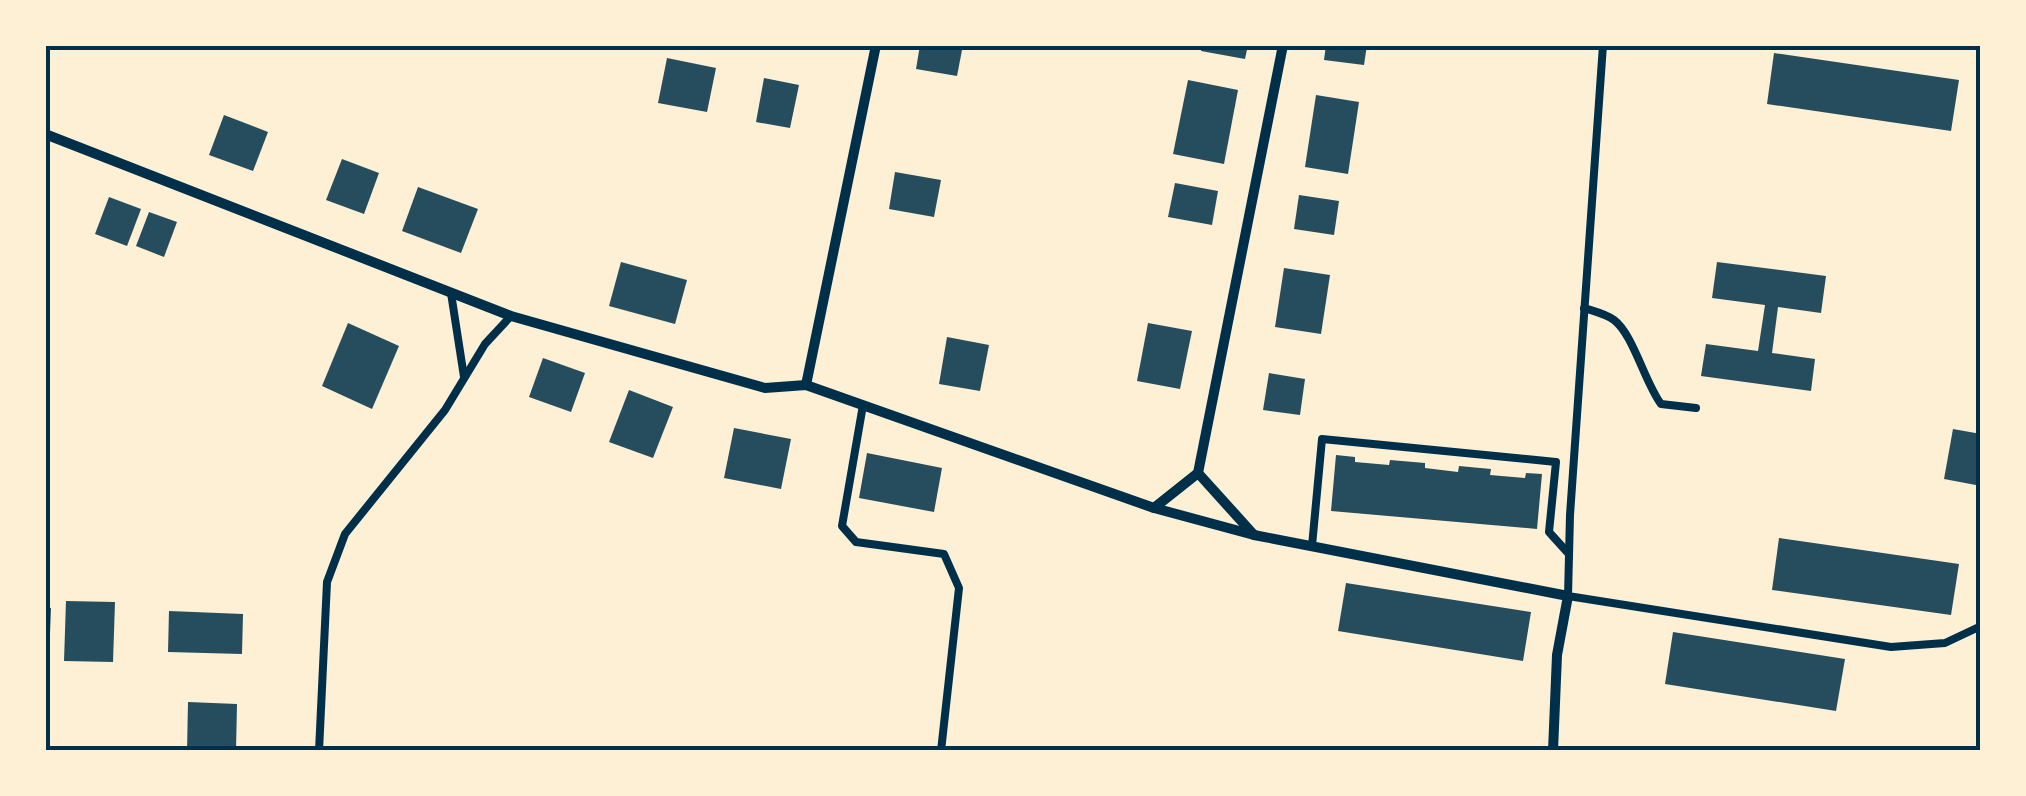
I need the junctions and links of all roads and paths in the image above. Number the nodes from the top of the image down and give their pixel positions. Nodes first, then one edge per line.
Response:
1 (876, 45) edge
2 (1283, 45) edge
3 (1602, 45) edge
4 (45, 134) edge
5 (451, 292) junction
6 (1584, 308) junction
7 (511, 316) junction
8 (464, 378) junction
9 (806, 385) junction
10 (864, 405) junction
11 (1696, 408) dead end
12 (1198, 472) junction
13 (1154, 508) junction
14 (1254, 534) junction
15 (1312, 546) junction
16 (1569, 554) junction
17 (1568, 596) junction
18 (1981, 626) edge
19 (319, 751) edge
20 (941, 751) edge
21 (1553, 751) edge

1 - 9 street
2 - 12 street
3 - 6 lane
4 - 5 street
5 - 7 street
5 - 8 lane
6 - 11 lane
6 - 16 lane
7 - 8 lane
7 - 9 street
8 - 19 lane
9 - 10 street
10 - 13 street
10 - 20 lane
12 - 13 street
12 - 14 street
13 - 14 street
14 - 15 street
15 - 16 lane
15 - 17 street
16 - 17 lane
17 - 18 lane
17 - 21 street

